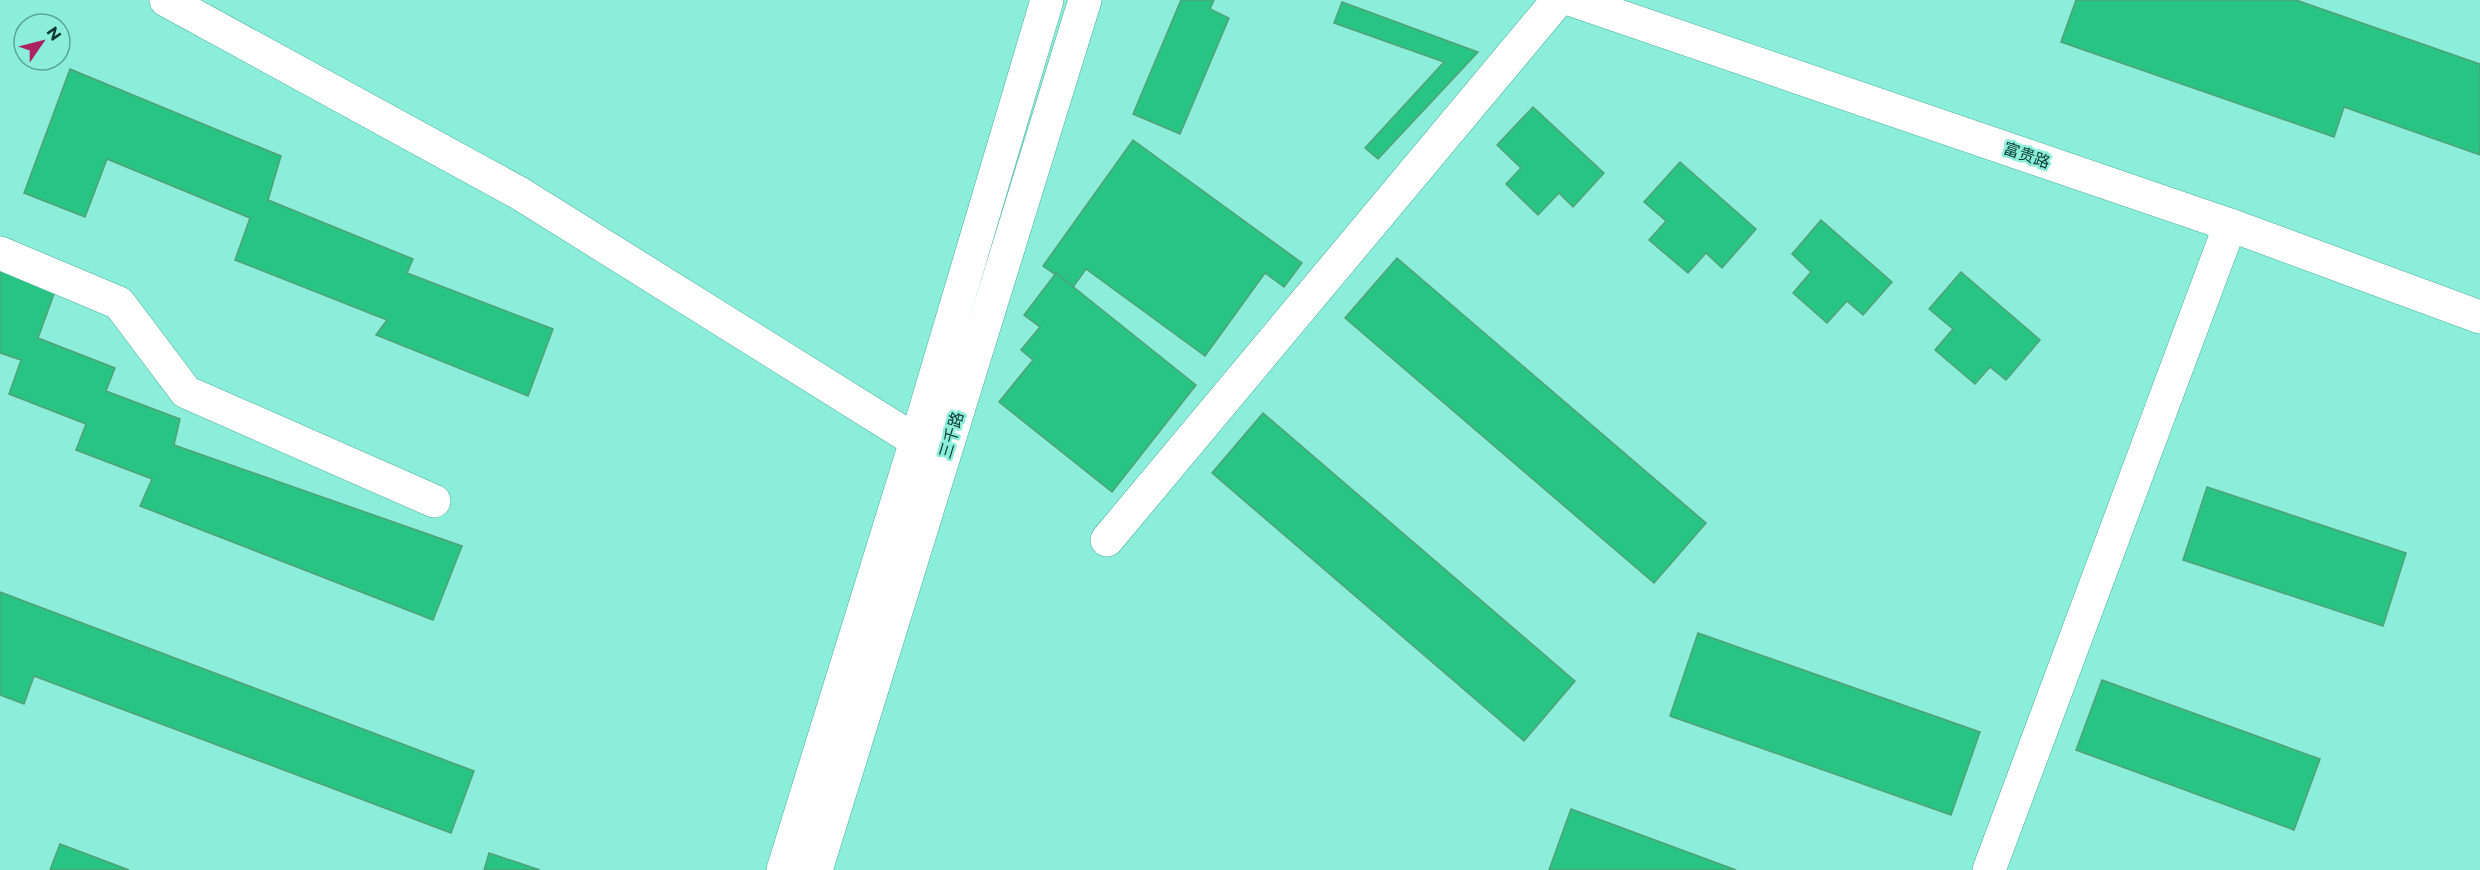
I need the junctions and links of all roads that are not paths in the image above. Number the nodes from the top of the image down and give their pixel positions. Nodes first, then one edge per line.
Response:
1 (166, 0) edge
2 (1047, 0) edge
3 (1085, 0) edge
4 (1558, 0) edge
5 (1572, 0) edge
6 (2230, 225) junction
7 (0, 253) edge
8 (2480, 317) edge
9 (916, 441) junction
10 (434, 501) dead end
11 (1107, 540) dead end
12 (783, 870) edge
13 (816, 870) edge
14 (1989, 870) edge

1 - 9 street
2 - 9 street, 三千路
3 - 13 street, 三千路
4 - 11 street
5 - 6 street, 富贵路
6 - 8 street, 富贵路
6 - 14 street
7 - 10 street
9 - 12 street, 三千路

